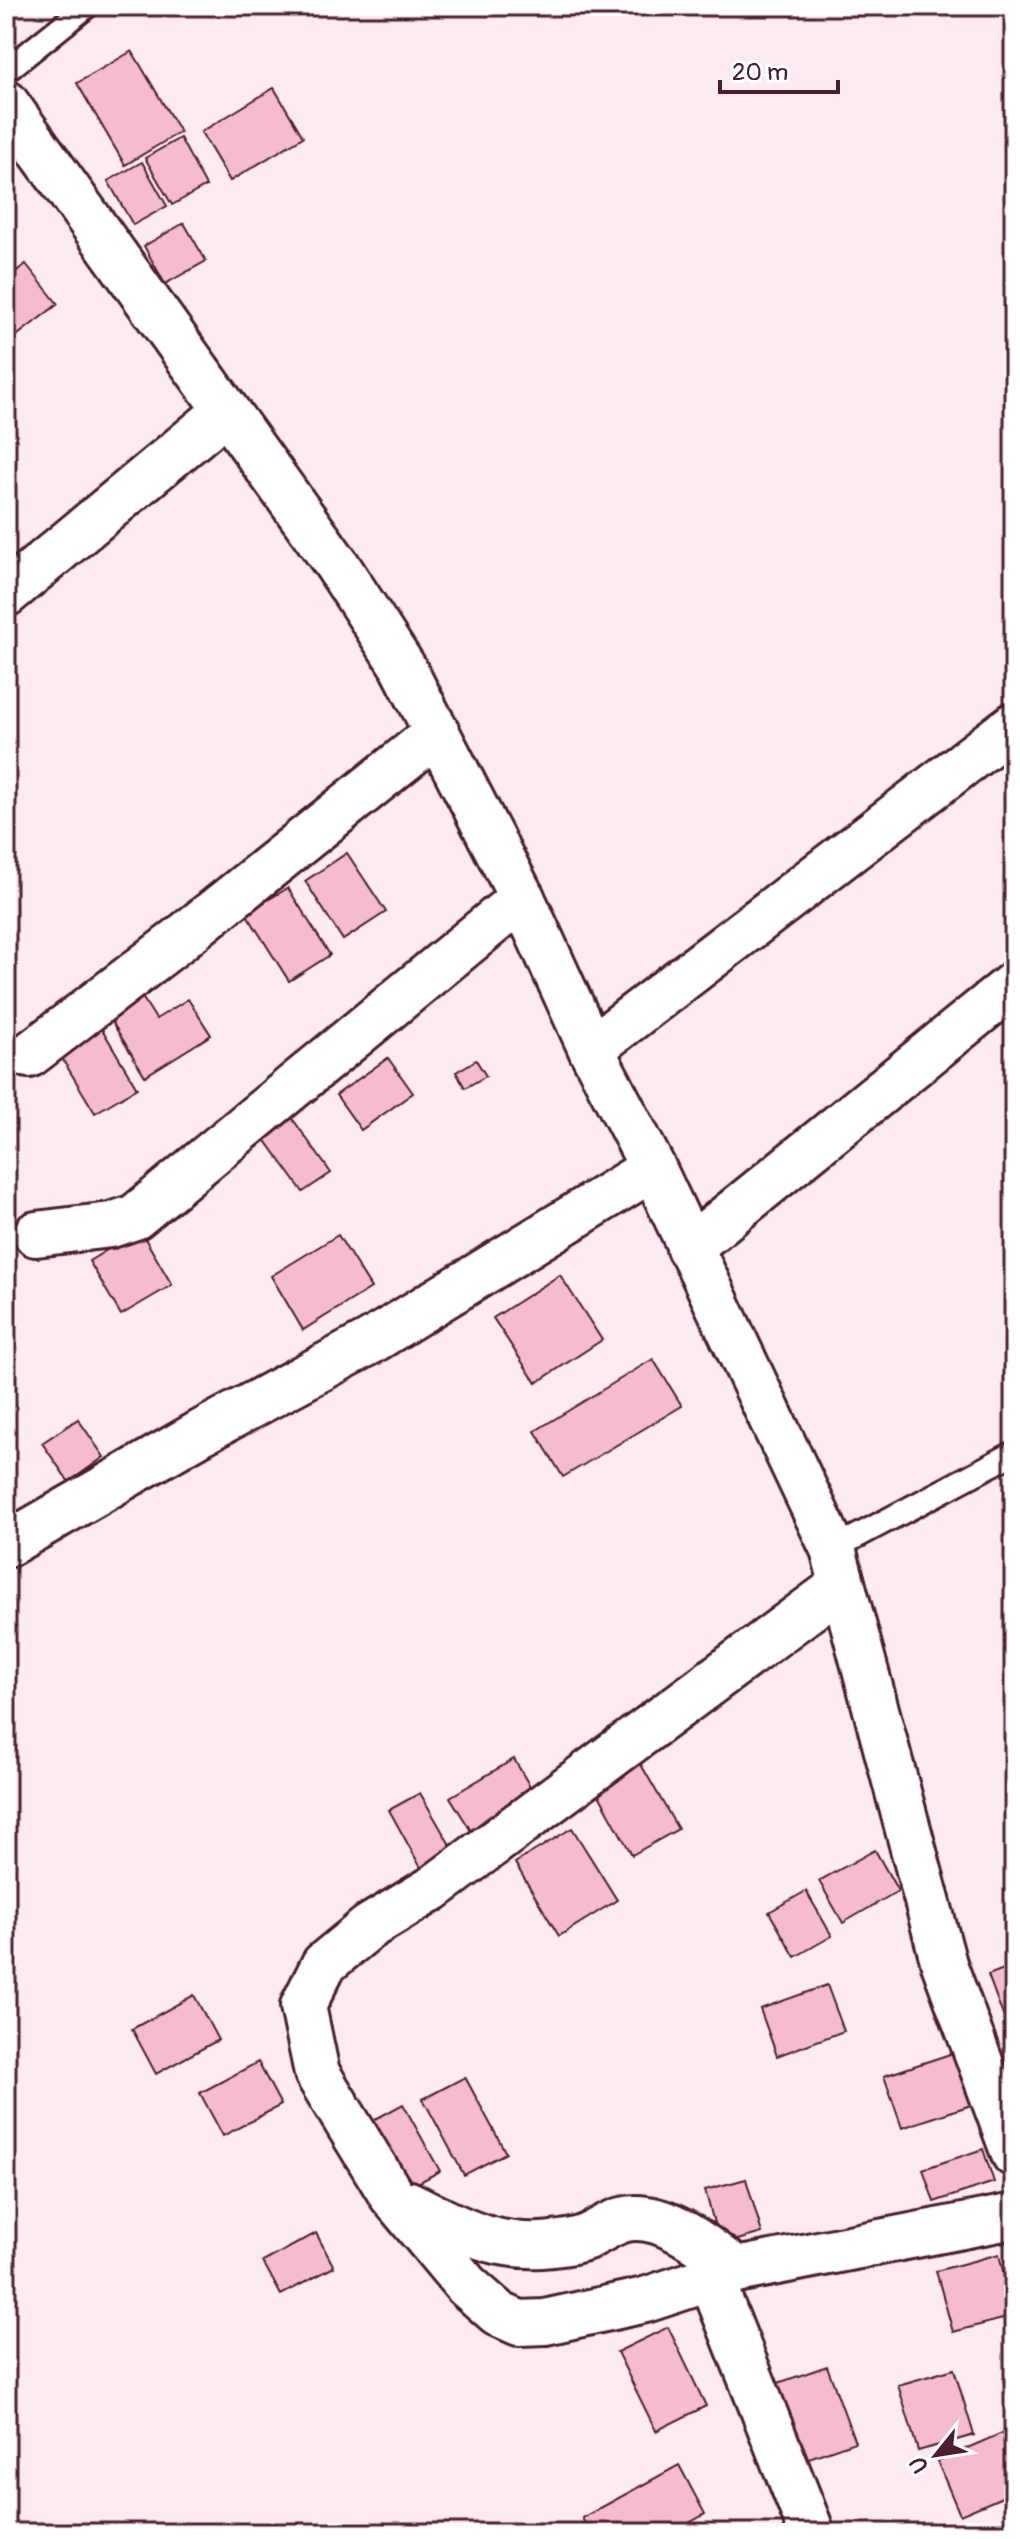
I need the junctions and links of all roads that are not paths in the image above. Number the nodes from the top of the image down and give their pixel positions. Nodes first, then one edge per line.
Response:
1 (87, 6) edge
2 (6, 71) edge
3 (6, 103) edge
4 (226, 411) junction
5 (6, 594) edge
6 (1014, 725) edge
7 (437, 733) junction
8 (522, 898) junction
9 (1014, 984) edge
10 (591, 1049) junction
11 (29, 1055) dead end
12 (653, 1168) junction
13 (36, 1234) dead end
14 (689, 1248) junction
15 (1014, 1453) edge
16 (6, 1545) edge
17 (837, 1567) junction
18 (1014, 2154) edge
19 (392, 2196) junction
20 (1014, 2216) edge
21 (724, 2274) junction
22 (812, 2533) edge

1 - 2 lane
3 - 4 street
4 - 5 street
4 - 7 street
6 - 10 street
7 - 8 street
7 - 11 street
8 - 10 street
8 - 13 street
9 - 14 street
10 - 12 street
12 - 14 street
12 - 16 street
14 - 17 street
15 - 17 lane
17 - 18 street
17 - 19 street
19 - 21 street
19 - 21 street
20 - 21 street
21 - 22 street

